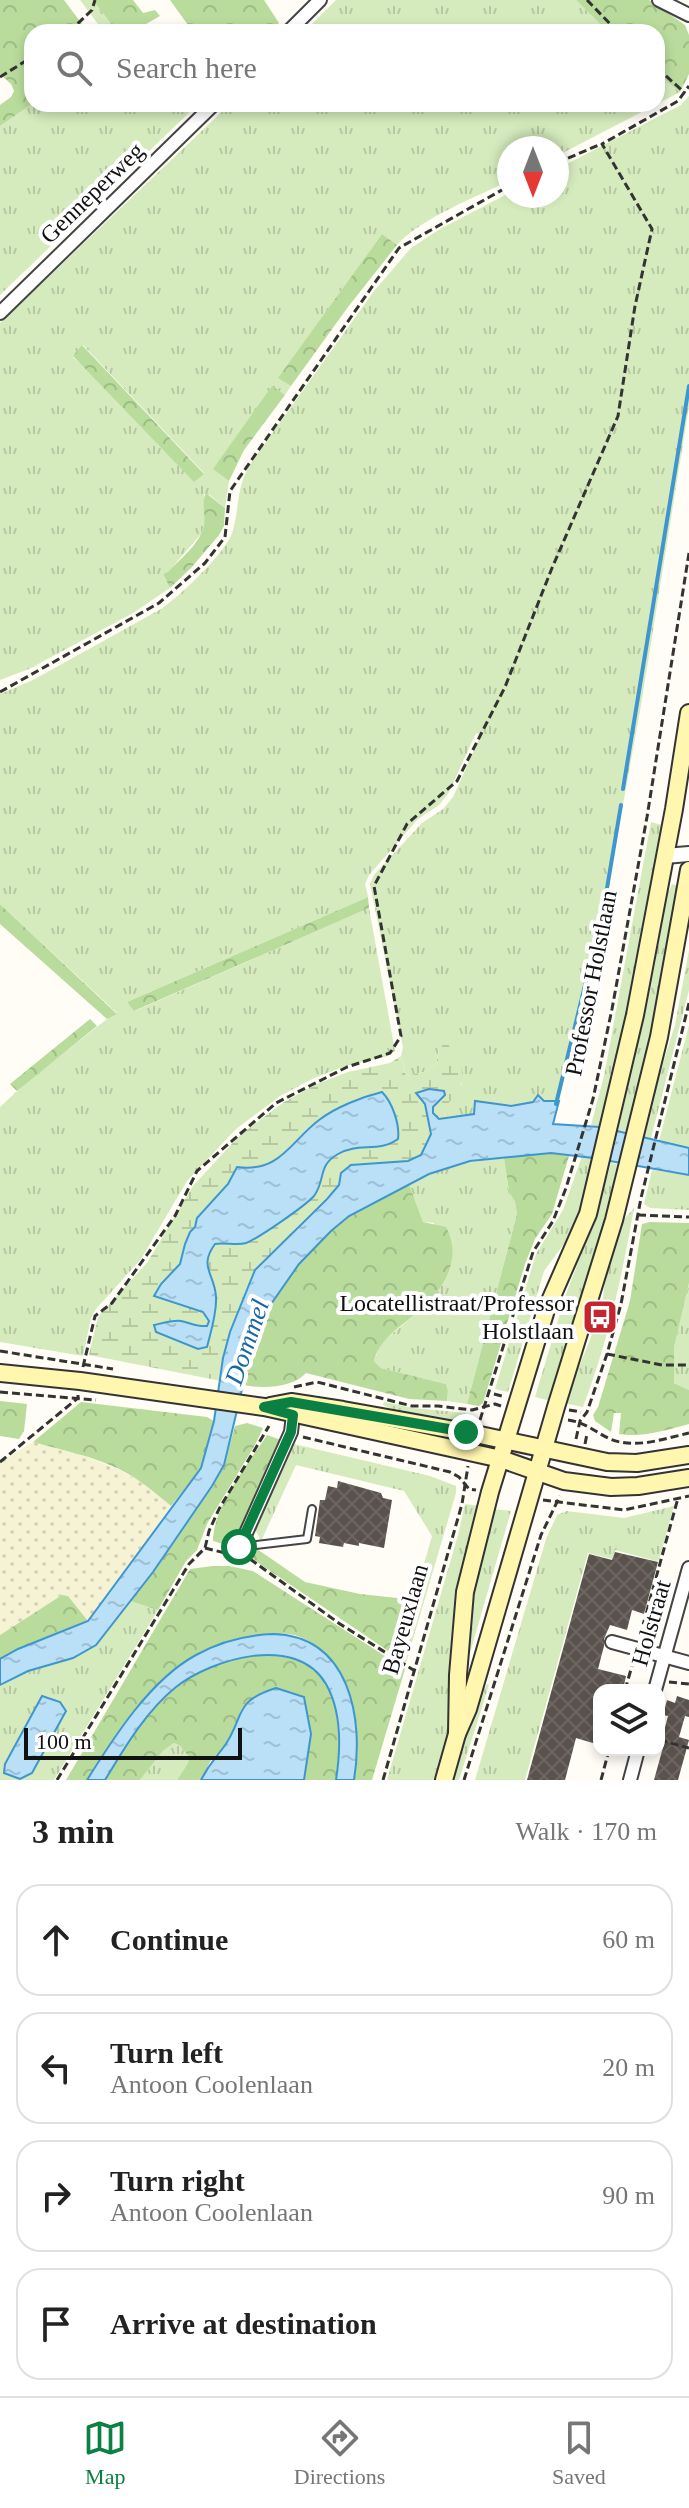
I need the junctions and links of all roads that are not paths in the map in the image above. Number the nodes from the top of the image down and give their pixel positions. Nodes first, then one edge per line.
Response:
1 (320, 0) edge
2 (659, 0) edge
3 (689, 15) edge
4 (296, 24) edge
5 (206, 112) edge
6 (0, 313) edge
7 (689, 713) edge
8 (689, 854) edge
9 (665, 856) junction
10 (689, 870) edge
11 (0, 1373) edge
12 (264, 1407) junction
13 (292, 1424) junction
14 (507, 1441) junction
15 (543, 1449) junction
16 (689, 1455) edge
17 (501, 1459) junction
18 (537, 1471) junction
19 (689, 1478) edge
20 (312, 1509) dead end
21 (238, 1549) joint
22 (689, 1568) edge
23 (612, 1642) dead end
24 (665, 1656) junction
25 (689, 1663) edge
26 (657, 1684) edge
27 (457, 1734) junction
28 (636, 1756) edge
29 (444, 1780) edge
30 (630, 1780) edge

1 - 4 street
2 - 3 street
5 - 6 street, Genneperweg
7 - 9 main road, Professor Holstlaan
8 - 9 street
9 - 10 street
9 - 14 main road, Professor Holstlaan
10 - 15 main road
11 - 12 main road
12 - 13 main road
12 - 14 main road
13 - 17 main road
13 - 21 street
14 - 15 main road
14 - 17 main road, Professor Holstlaan
15 - 16 main road
15 - 18 main road
17 - 18 main road
17 - 27 main road, Bayeuxlaan
18 - 19 main road
18 - 27 main road, Bayeuxlaan
20 - 21 lane
22 - 24 street, Holstraat
23 - 24 street
24 - 25 street
24 - 26 street, Holstraat
27 - 29 main road, Bayeuxlaan
28 - 30 street

